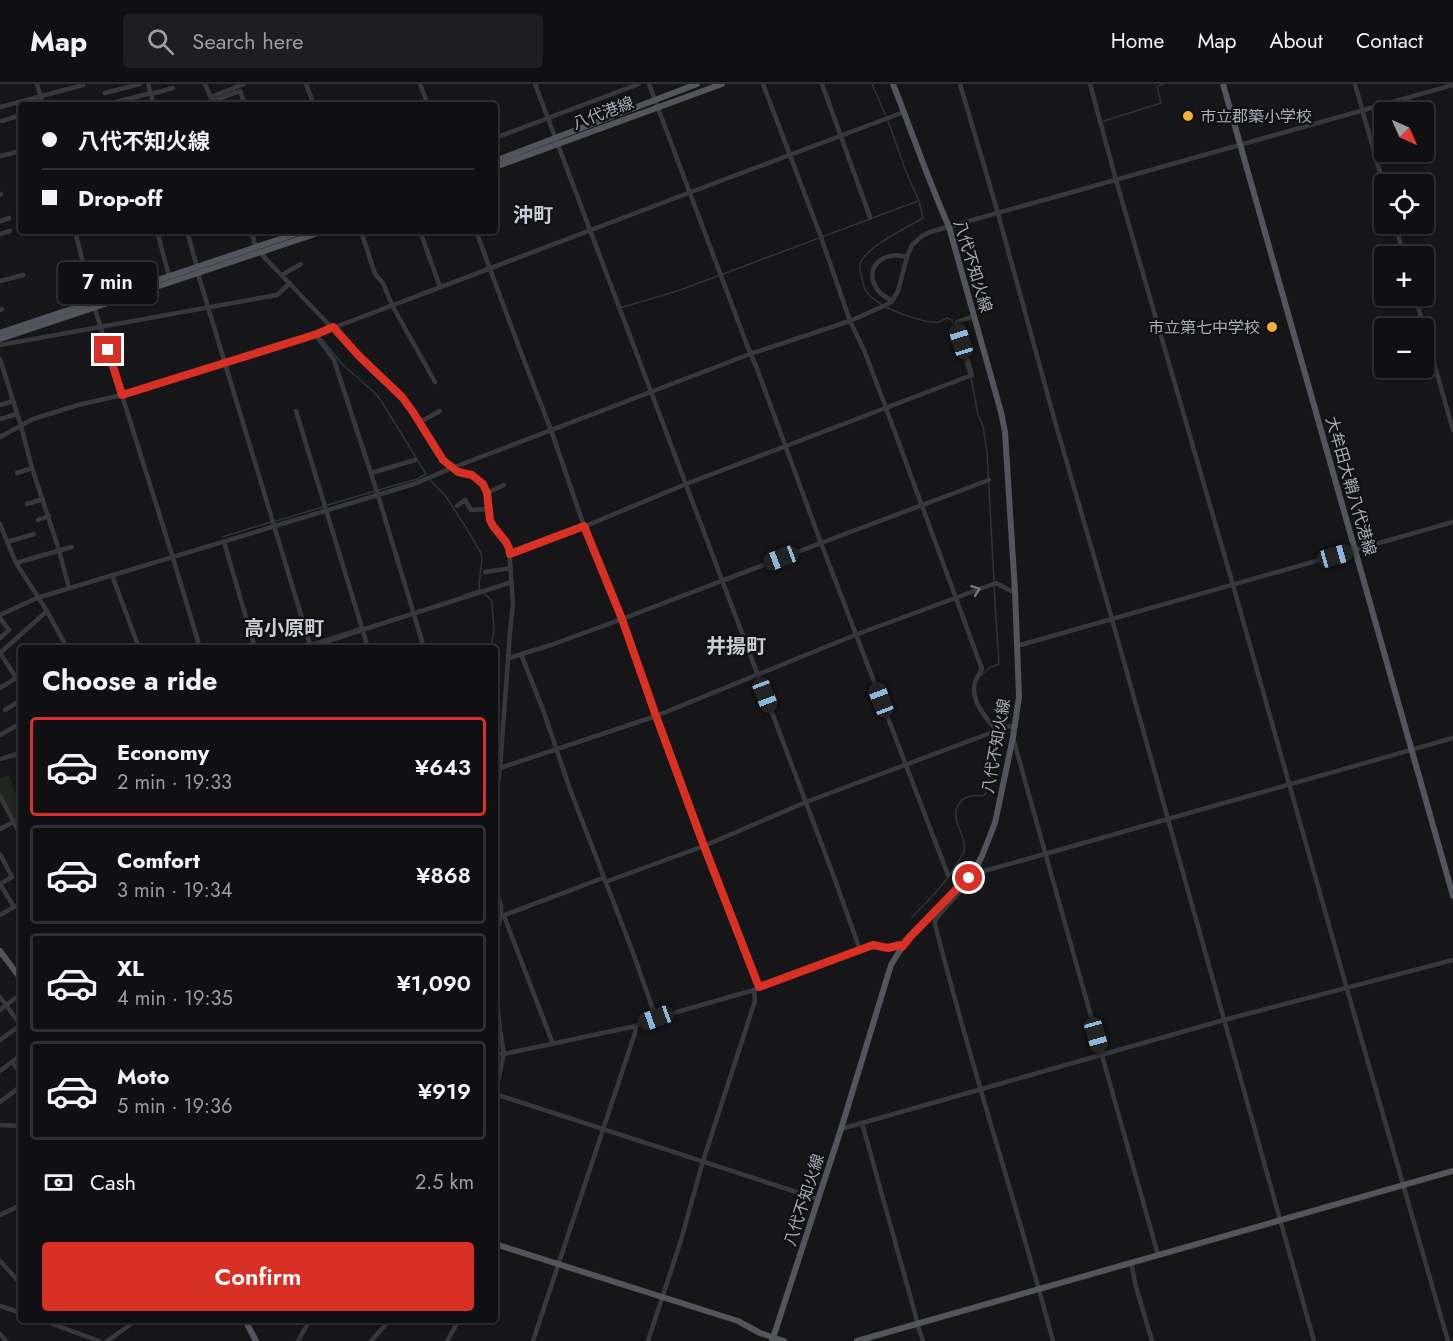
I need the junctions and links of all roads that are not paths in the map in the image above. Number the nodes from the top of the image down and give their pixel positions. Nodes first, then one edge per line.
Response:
1 (38, 84) edge
2 (140, 84) edge
3 (148, 84) edge
4 (205, 84) edge
5 (244, 84) edge
6 (308, 84) edge
7 (420, 84) edge
8 (535, 84) edge
9 (639, 84) edge
10 (649, 84) edge
11 (697, 84) edge
12 (722, 84) edge
13 (763, 84) edge
14 (822, 84) edge
15 (893, 84) edge
16 (960, 84) edge
17 (1090, 84) edge
18 (1223, 84) edge
19 (1355, 84) edge
20 (83, 85) edge
21 (1453, 85) edge
22 (173, 88) dead end
23 (105, 93) dead end
24 (151, 93) junction
25 (41, 96) junction
26 (227, 96) junction
27 (42, 102) edge
28 (116, 102) dead end
29 (153, 102) edge
30 (211, 102) edge
31 (229, 102) edge
32 (244, 102) edge
33 (313, 102) edge
34 (427, 102) edge
35 (657, 103) junction
36 (0, 106) edge
37 (1363, 110) junction
38 (904, 112) junction
39 (18, 117) edge
40 (548, 118) junction
41 (2, 121) dead end
42 (841, 135) junction
43 (498, 137) edge
44 (557, 141) junction
45 (1240, 145) junction
46 (18, 152) edge
47 (790, 155) junction
48 (0, 156) edge
49 (498, 160) edge
50 (498, 166) edge
51 (1380, 174) edge
52 (1116, 180) junction
53 (691, 192) junction
54 (998, 214) junction
55 (870, 217) dead end
56 (9, 218) dead end
57 (0, 221) edge
58 (949, 227) junction
59 (10, 231) dead end
60 (591, 231) junction
61 (0, 234) edge
62 (76, 234) edge
63 (158, 234) edge
64 (188, 234) edge
65 (253, 234) edge
66 (297, 234) edge
67 (314, 234) edge
68 (362, 234) edge
69 (421, 234) edge
70 (477, 234) edge
71 (259, 250) junction
72 (907, 257) junction
73 (302, 264) dead end
74 (490, 268) junction
75 (197, 270) junction
76 (23, 275) dead end
77 (282, 275) junction
78 (169, 276) junction
79 (0, 281) edge
80 (290, 283) junction
81 (440, 286) junction
82 (889, 303) junction
83 (94, 304) junction
84 (392, 305) junction
85 (1418, 306) edge
86 (208, 307) junction
87 (974, 316) junction
88 (850, 321) junction
89 (101, 327) junction
90 (333, 327) junction
91 (0, 333) edge
92 (315, 334) junction
93 (0, 339) edge
94 (0, 345) edge
95 (750, 354) junction
96 (0, 359) edge
97 (225, 362) junction
98 (435, 382) dead end
99 (652, 392) junction
100 (122, 395) junction
101 (13, 401) junction
102 (0, 405) edge
103 (886, 408) junction
104 (296, 411) dead end
105 (436, 411) dead end
106 (17, 414) junction
107 (0, 419) edge
108 (420, 422) junction
109 (21, 426) junction
110 (1453, 429) edge
111 (551, 430) junction
112 (0, 437) edge
113 (786, 447) junction
114 (415, 460) dead end
115 (32, 468) junction
116 (453, 469) junction
117 (17, 473) dead end
118 (371, 473) junction
119 (989, 480) dead end
120 (686, 484) junction
121 (504, 486) dead end
122 (377, 492) junction
123 (487, 493) junction
124 (43, 499) junction
125 (27, 504) dead end
126 (922, 505) junction
127 (457, 506) dead end
128 (325, 508) junction
129 (489, 509) junction
130 (49, 516) junction
131 (38, 520) dead end
132 (1453, 522) edge
133 (274, 523) junction
134 (0, 524) edge
135 (584, 526) junction
136 (34, 534) dead end
137 (7, 542) junction
138 (224, 542) junction
139 (821, 543) junction
140 (72, 547) dead end
141 (59, 550) junction
142 (1355, 550) junction
143 (510, 554) junction
144 (173, 558) junction
145 (16, 563) junction
146 (511, 568) junction
147 (485, 573) dead end
148 (112, 575) junction
149 (723, 580) junction
150 (512, 582) junction
151 (1233, 585) junction
152 (69, 588) junction
153 (1016, 591) junction
154 (956, 597) junction
155 (38, 598) junction
156 (47, 611) junction
157 (413, 612) junction
158 (0, 617) edge
159 (622, 619) junction
160 (1112, 619) junction
161 (362, 628) junction
162 (855, 635) junction
163 (0, 638) edge
164 (65, 645) edge
165 (138, 645) edge
166 (199, 645) edge
167 (254, 645) edge
168 (310, 645) edge
169 (313, 645) edge
170 (367, 645) edge
171 (423, 645) edge
172 (1017, 645) junction
173 (521, 654) junction
174 (509, 658) junction
175 (6, 662) junction
176 (0, 666) edge
177 (757, 674) junction
178 (16, 678) junction
179 (18, 681) edge
180 (0, 688) edge
181 (18, 702) edge
182 (5, 710) dead end
183 (656, 716) junction
184 (498, 723) edge
185 (503, 723) junction
186 (18, 725) edge
187 (1014, 727) junction
188 (996, 730) junction
189 (0, 735) edge
190 (1013, 737) junction
191 (1453, 738) edge
192 (557, 749) junction
193 (1412, 751) junction
194 (18, 754) edge
195 (0, 759) edge
196 (906, 764) junction
197 (500, 768) junction
198 (498, 782) edge
199 (1290, 784) junction
200 (0, 796) edge
201 (806, 802) junction
202 (1168, 819) junction
203 (18, 820) edge
204 (14, 822) junction
205 (0, 829) edge
206 (18, 830) edge
207 (704, 846) junction
208 (0, 854) edge
209 (1045, 854) junction
210 (976, 871) junction
211 (948, 875) dead end
212 (604, 880) junction
213 (0, 884) edge
214 (1453, 896) edge
215 (498, 897) edge
216 (18, 905) edge
217 (14, 907) junction
218 (0, 915) edge
219 (503, 916) junction
220 (498, 927) edge
221 (902, 947) junction
222 (860, 950) junction
223 (0, 951) edge
224 (1453, 960) edge
225 (18, 975) edge
226 (757, 988) junction
227 (1347, 989) junction
228 (18, 996) edge
229 (0, 997) edge
230 (6, 1005) junction
231 (0, 1010) edge
232 (498, 1010) edge
233 (656, 1018) junction
234 (1224, 1020) junction
235 (18, 1021) edge
236 (636, 1026) junction
237 (18, 1027) edge
238 (0, 1040) edge
239 (553, 1044) junction
240 (498, 1054) edge
241 (504, 1054) junction
242 (1101, 1055) junction
243 (18, 1057) edge
244 (12, 1062) junction
245 (18, 1070) edge
246 (0, 1071) edge
247 (498, 1081) edge
248 (18, 1088) edge
249 (981, 1089) junction
250 (498, 1095) edge
251 (0, 1102) edge
252 (862, 1123) junction
253 (0, 1125) edge
254 (18, 1126) edge
255 (603, 1129) junction
256 (841, 1129) junction
257 (703, 1161) junction
258 (1453, 1171) edge
259 (1404, 1184) junction
260 (818, 1199) junction
261 (18, 1206) edge
262 (0, 1215) edge
263 (1281, 1220) junction
264 (498, 1245) edge
265 (1158, 1255) junction
266 (0, 1261) edge
267 (1131, 1262) junction
268 (558, 1264) junction
269 (18, 1281) edge
270 (1040, 1288) junction
271 (662, 1297) junction
272 (2, 1307) edge
273 (0, 1312) edge
274 (18, 1312) edge
275 (57, 1323) edge
276 (133, 1323) edge
277 (247, 1323) edge
278 (308, 1323) edge
279 (387, 1323) edge
280 (457, 1323) edge
281 (916, 1324) junction
282 (0, 1334) edge
283 (773, 1339) edge
284 (6, 1341) edge
285 (99, 1341) edge
286 (107, 1341) edge
287 (256, 1341) edge
288 (298, 1341) edge
289 (371, 1341) edge
290 (447, 1341) edge
291 (533, 1341) edge
292 (648, 1341) edge
293 (784, 1341) edge
294 (857, 1341) edge
295 (923, 1341) edge
296 (1053, 1341) edge
297 (1152, 1341) edge
298 (1314, 1341) edge
299 (1448, 1341) edge

1 - 25 street
2 - 23 street
3 - 24 street
4 - 30 street
5 - 30 street
6 - 33 street
7 - 34 street
8 - 40 street
9 - 40 street
10 - 35 street
11 - 35 main road, 八代港線
12 - 35 main road, 八代港線
13 - 47 street
14 - 42 street
15 - 38 main road, 八代不知火線
16 - 54 street
17 - 52 street
18 - 45 main road, 大牟田大鞘八代港線
19 - 37 street
20 - 25 street
21 - 37 street
22 - 24 street
24 - 28 street
24 - 29 street
25 - 27 street
25 - 36 street
26 - 30 street
26 - 31 street
26 - 32 street
35 - 44 main road, 八代港線
35 - 53 street
37 - 45 street
37 - 51 street
38 - 42 street
38 - 58 main road, 八代不知火線
39 - 41 street
40 - 43 street
40 - 44 street
42 - 47 street
42 - 55 street
44 - 49 main road, 八代港線
44 - 50 main road, 八代港線
44 - 60 street
45 - 52 street
45 - 142 main road, 大牟田大鞘八代港線
46 - 48 street
47 - 53 street
47 - 88 street
52 - 54 street
52 - 151 street
53 - 60 street
53 - 95 street
54 - 58 street
54 - 160 street
56 - 57 street
58 - 72 street
58 - 87 main road, 八代不知火線
59 - 61 street
60 - 74 street
60 - 99 street
62 - 83 street
63 - 78 street
64 - 75 street
65 - 71 street
66 - 71 main road
67 - 71 main road
68 - 84 street
69 - 81 street
70 - 74 street
71 - 75 main road
71 - 77 street
72 - 82 street
72 - 82 street
73 - 77 street
74 - 81 street
74 - 111 street
75 - 78 main road
75 - 83 main road
75 - 86 street
76 - 79 street
77 - 80 street
78 - 83 main road
80 - 86 street
80 - 90 street
81 - 84 street
82 - 88 street
83 - 89 street
83 - 91 main road
83 - 93 main road
84 - 90 street
84 - 98 street
85 - 110 street
86 - 89 street
86 - 97 street
87 - 103 street
87 - 153 main road, 八代不知火線
88 - 95 street
88 - 103 street
89 - 94 street
89 - 100 street
90 - 92 street
90 - 108 street
92 - 97 street
92 - 118 street
95 - 99 street
95 - 113 street
96 - 101 street
97 - 100 street
97 - 133 street
99 - 111 street
99 - 120 street
100 - 109 street
100 - 144 street
101 - 102 street
101 - 106 street
103 - 113 street
103 - 126 street
104 - 128 street
105 - 108 street
106 - 107 street
106 - 109 street
108 - 116 street
109 - 112 street
109 - 115 street
111 - 116 street
111 - 135 street
113 - 120 street
113 - 139 street
114 - 118 street
115 - 117 street
115 - 124 street
116 - 122 street
116 - 123 street
118 - 122 street
119 - 126 street
120 - 135 street
120 - 149 street
121 - 123 street
122 - 128 street
122 - 157 street
123 - 129 street
124 - 125 street
124 - 130 street
126 - 139 street
126 - 154 street
127 - 129 street
128 - 133 street
128 - 161 street
129 - 143 street
130 - 131 street
130 - 141 street
132 - 142 street
133 - 138 street
133 - 168 street
134 - 137 street
135 - 143 street
135 - 159 street
136 - 137 street
137 - 145 street
138 - 144 street
138 - 167 street
139 - 149 street
139 - 162 street
140 - 141 street
141 - 145 street
141 - 152 street
142 - 151 street
142 - 193 main road, 大牟田大鞘八代港線
143 - 146 street
144 - 148 street
144 - 166 street
145 - 155 street
146 - 147 street
146 - 150 street
148 - 152 street
148 - 165 street
149 - 159 street
149 - 177 street
150 - 157 street
150 - 174 street
151 - 160 street
151 - 199 street
152 - 155 street
154 -> 153 street
153 - 172 main road, 八代不知火線
154 - 162 street
154 - 188 street
155 - 156 street
155 - 158 street
156 - 164 street
156 - 175 street
157 - 161 street
157 - 171 street
158 - 163 street
159 - 173 street
159 - 183 street
160 - 172 street
160 - 202 street
161 - 169 street
161 - 170 street
162 - 177 street
162 - 196 street
172 - 187 main road, 八代不知火線
173 - 174 street
173 - 192 street
174 - 185 street
175 - 176 street
175 - 178 street
177 - 183 street
177 - 201 street
178 - 179 street
178 - 180 street
181 - 182 street
183 - 192 street
183 - 207 street
184 - 185 street
185 - 197 street
186 - 189 street
187 - 188 street
187 - 190 main road, 八代不知火線
188 - 196 street
190 - 209 street
190 - 210 main road, 八代不知火線
191 - 193 street
192 - 197 street
192 - 212 street
193 - 199 street
193 - 214 main road, 大牟田大鞘八代港線
194 - 195 street
196 - 201 street
196 - 211 street
197 - 198 street
199 - 202 street
199 - 227 street
200 - 204 street
201 - 207 street
201 - 222 street
202 - 209 street
202 - 234 street
203 - 204 street
204 - 205 street
204 - 206 street
207 - 212 street
207 - 226 street
208 - 213 street
209 - 210 street
209 - 242 street
210 - 221 main road, 八代不知火線
210 - 249 street
212 - 219 street
212 - 233 street
213 - 217 street
215 - 219 street
216 - 217 street
217 - 218 street
219 - 220 street
219 - 239 street
221 - 222 street
221 - 256 main road, 八代不知火線
222 - 226 street
223 - 225 main road
224 - 227 street
226 - 233 street
226 - 257 street
227 - 234 street
227 - 259 street
228 - 230 street
229 - 230 street
230 - 231 street
230 - 235 street
232 - 241 street
233 - 236 street
234 - 242 street
234 - 263 street
236 - 239 street
236 - 255 street
237 - 238 street
239 - 241 street
240 - 241 street
241 - 247 street
242 - 249 street
242 - 265 street
243 - 244 street
244 - 245 street
244 - 246 street
248 - 251 street
249 - 252 street
249 - 270 street
250 - 255 street
252 - 256 street
252 - 281 street
253 - 254 street
255 - 257 street
255 - 268 street
256 - 260 main road, 八代不知火線
257 - 260 street
257 - 271 street
258 - 259 main road
259 - 263 main road
259 - 299 street
260 - 283 main road, 八代不知火線
261 - 262 street
263 - 265 main road
263 - 298 street
264 - 268 main road
265 - 267 main road
266 - 269 street
267 - 270 main road
267 - 297 street
268 - 271 main road
268 - 291 street
270 - 281 main road
270 - 296 street
271 - 283 main road
271 - 292 street
272 - 273 street
272 - 274 street
275 - 285 street
276 - 286 street
277 - 287 main road
278 - 288 street
279 - 289 street
280 - 290 street
281 - 294 main road
281 - 295 street
282 - 284 street
283 - 293 main road

